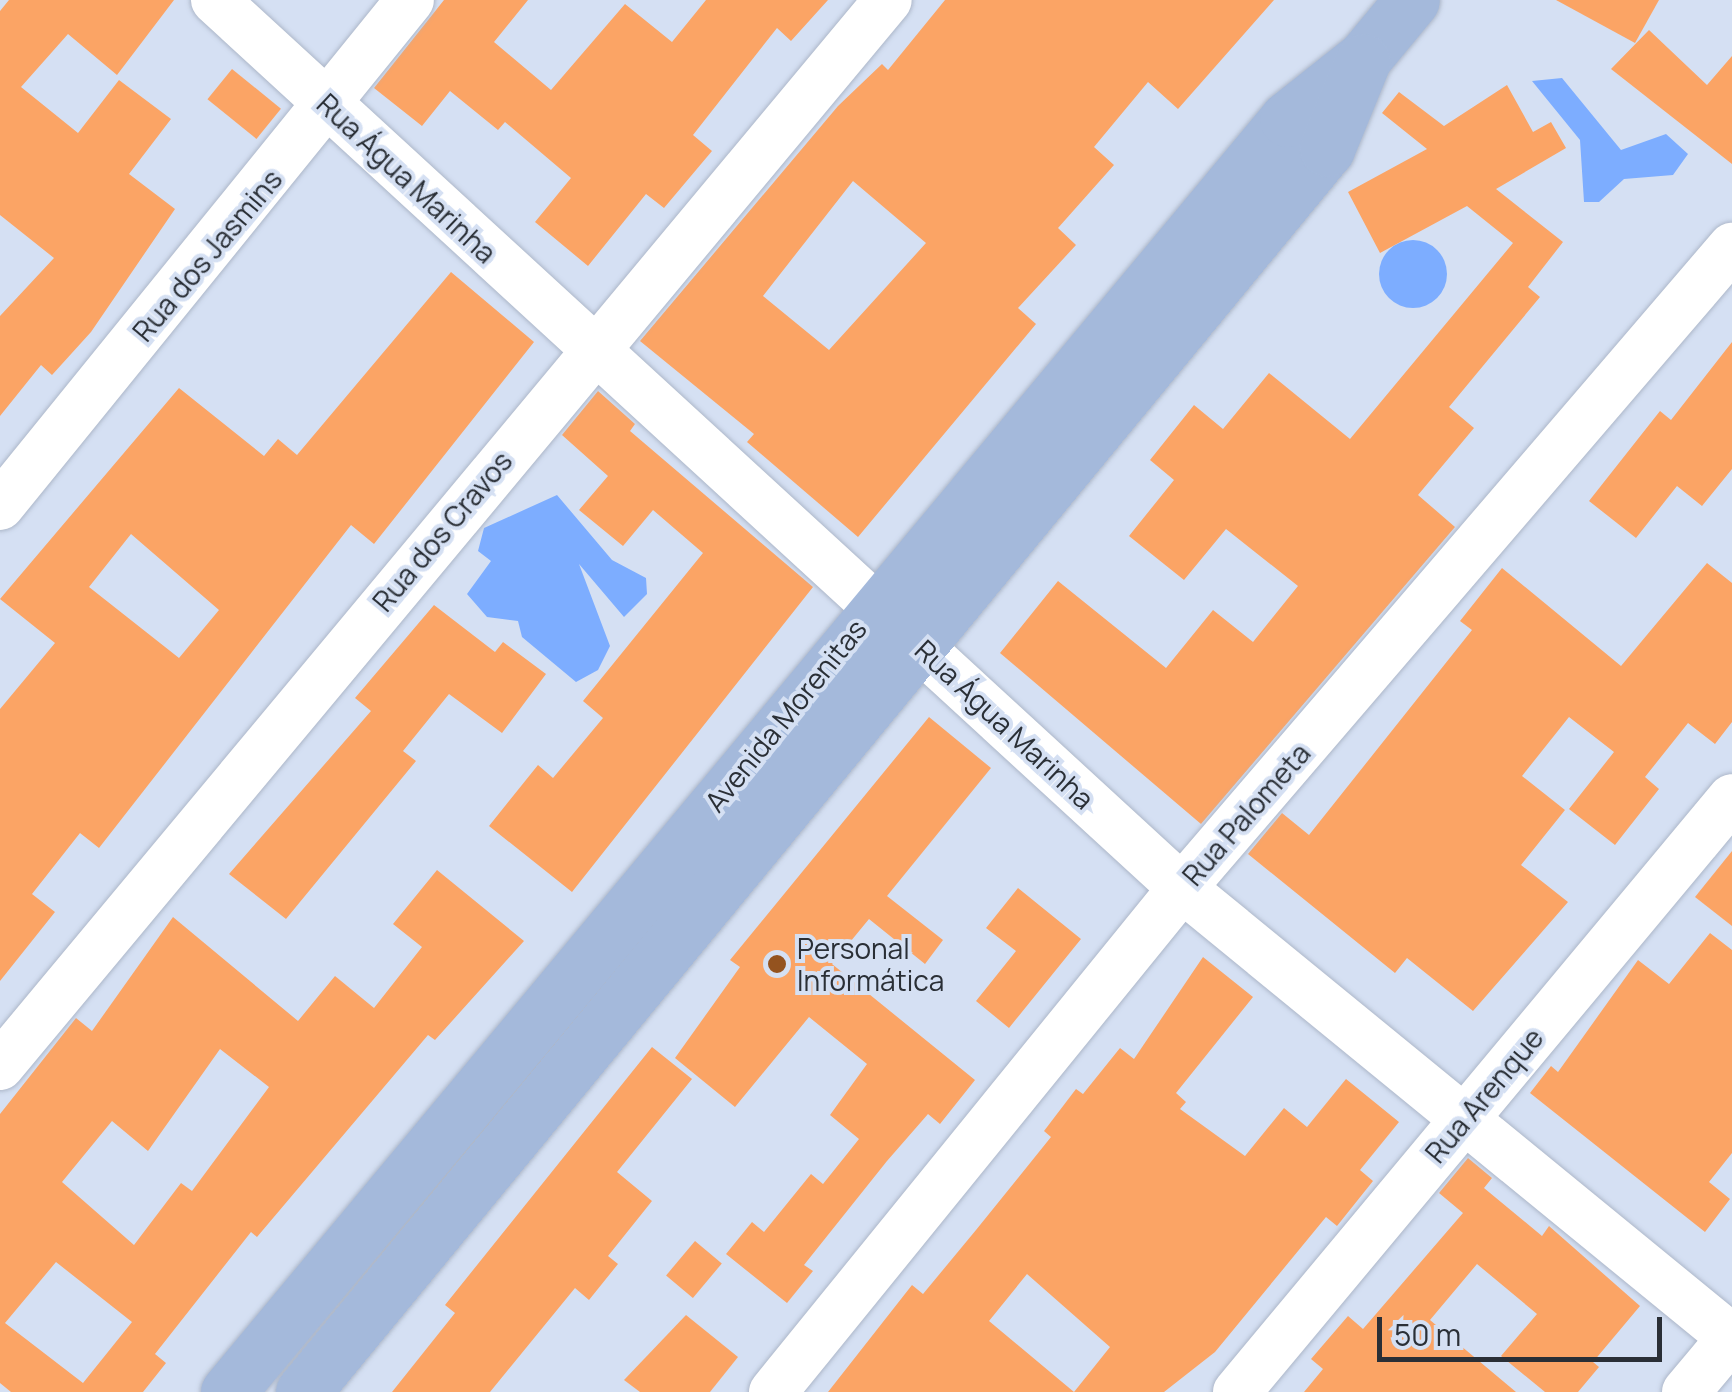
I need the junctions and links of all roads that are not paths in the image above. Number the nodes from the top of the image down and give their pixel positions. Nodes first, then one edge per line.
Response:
1 (215, 0) edge
2 (410, 0) edge
3 (888, 0) edge
4 (1412, 0) edge
5 (1364, 58) junction
6 (330, 106) junction
7 (1732, 247) edge
8 (592, 349) junction
9 (0, 506) edge
10 (875, 606) junction
11 (922, 646) junction
12 (1732, 798) edge
13 (1182, 888) junction
14 (0, 1066) edge
15 (1464, 1120) junction
16 (1732, 1338) edge
17 (228, 1392) edge
18 (303, 1392) edge
19 (773, 1392) edge
20 (1237, 1392) edge
21 (1686, 1392) edge

1 - 6 street, Rua Água Marinha
2 - 6 street, Rua dos Jasmins
3 - 8 street, Rua dos Cravos
4 - 5 main road, Avenida Morenitas
5 - 10 main road, Avenida Morenitas
5 - 11 main road, Avenida Morenitas
6 - 8 street, Rua Água Marinha
6 - 9 street, Rua dos Jasmins
7 - 13 street, Rua Palometa
8 - 10 street, Rua Água Marinha
8 - 14 street, Rua dos Cravos
10 - 11 street, Rua Água Marinha
10 - 17 main road, Avenida Morenitas
11 - 13 street, Rua Água Marinha
11 - 18 main road, Avenida Morenitas
12 - 15 street, Rua Arenque
13 - 15 street, Rua Água Marinha
13 - 19 street, Rua Palometa
15 - 16 street, Rua Água Marinha
15 - 20 street, Rua Arenque
16 - 21 street

